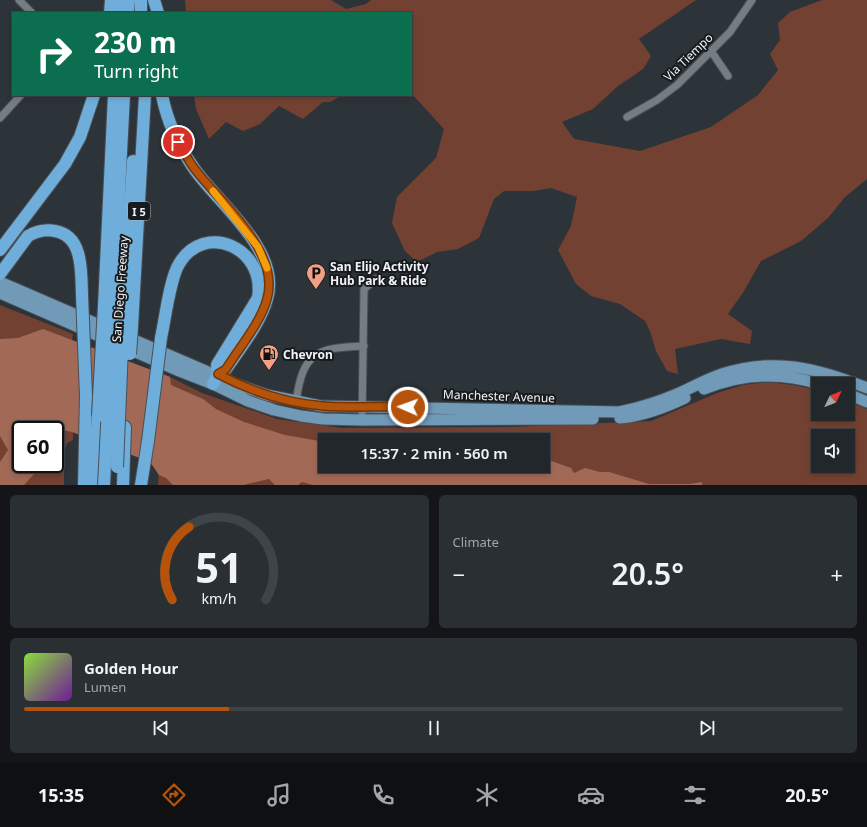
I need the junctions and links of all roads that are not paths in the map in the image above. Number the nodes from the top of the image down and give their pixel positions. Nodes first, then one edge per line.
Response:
1 (19, 0) edge
2 (111, 0) edge
3 (119, 0) edge
4 (129, 0) edge
5 (141, 0) edge
6 (150, 0) edge
7 (154, 0) edge
8 (752, 0) edge
9 (31, 12) edge
10 (110, 12) edge
11 (118, 12) edge
12 (128, 12) edge
13 (141, 12) edge
14 (149, 12) edge
15 (158, 12) edge
16 (711, 51) junction
17 (728, 76) dead end
18 (20, 96) edge
19 (94, 96) edge
20 (114, 96) edge
21 (124, 96) edge
22 (136, 96) edge
23 (145, 96) edge
24 (162, 96) edge
25 (627, 117) dead end
26 (0, 118) edge
27 (0, 250) edge
28 (0, 274) edge
29 (376, 279) dead end
30 (0, 282) edge
31 (0, 293) edge
32 (108, 307) junction
33 (128, 325) junction
34 (364, 346) junction
35 (215, 379) junction
36 (811, 381) edge
37 (867, 388) edge
38 (855, 397) edge
39 (296, 402) junction
40 (867, 402) edge
41 (363, 406) junction
42 (362, 420) junction
43 (120, 469) junction
44 (142, 481) edge
45 (84, 485) edge
46 (94, 485) edge
47 (104, 485) edge
48 (116, 485) edge
49 (123, 485) edge

1 - 9 street
2 - 10 highway
3 - 11 highway
4 - 12 highway
5 - 13 highway
6 - 14 highway
7 - 15 highway
8 - 16 street, Via Tiempo
16 - 17 street
16 - 25 street, Via Tiempo
18 - 26 street
19 - 27 highway
20 - 32 highway, San Diego Freeway
21 - 32 highway
22 - 33 highway
23 - 33 highway, San Diego Freeway / I 5
24 - 35 highway
28 - 45 highway, bridge
29 - 34 street
30 - 35 main road, Manchester Avenue
31 - 35 main road, Manchester Avenue
32 - 46 highway, San Diego Freeway, bridge
32 - 47 highway, bridge
33 - 43 highway, San Diego Freeway / I 5, bridge
34 - 39 street
34 - 41 street
35 - 39 main road, Manchester Avenue
35 - 42 main road, Manchester Avenue
35 - 44 highway, bridge
36 - 42 main road, Manchester Avenue
37 - 41 main road, Manchester Avenue
38 - 40 main road
39 - 41 main road, Manchester Avenue
41 - 42 street
43 - 48 highway
43 - 49 highway, San Diego Freeway / I 5

